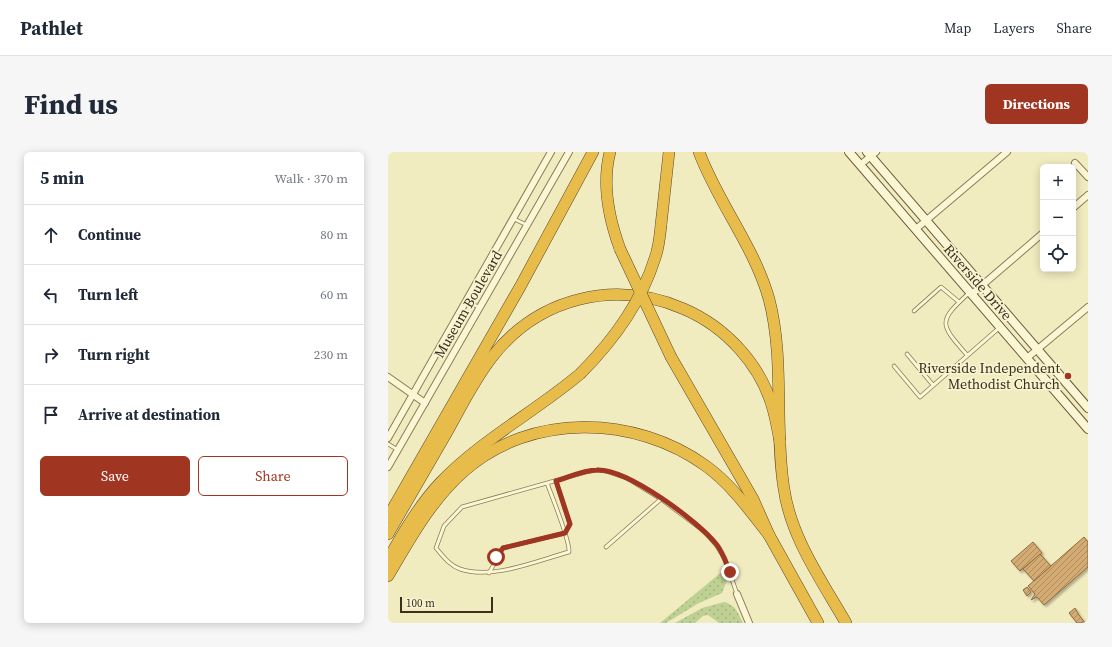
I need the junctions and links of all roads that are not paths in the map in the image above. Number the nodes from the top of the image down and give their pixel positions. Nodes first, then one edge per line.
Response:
1 (551, 152) edge
2 (593, 152) edge
3 (610, 152) edge
4 (669, 152) edge
5 (699, 152) edge
6 (849, 152) edge
7 (1007, 152) edge
8 (567, 153) edge
9 (871, 153) edge
10 (1075, 163) dead end
11 (860, 165) junction
12 (1088, 177) edge
13 (1088, 195) edge
14 (1076, 205) edge
15 (514, 219) junction
16 (927, 220) junction
17 (527, 226) junction
18 (916, 230) junction
19 (1041, 236) edge
20 (983, 285) junction
21 (971, 293) junction
22 (467, 301) junction
23 (959, 302) junction
24 (1088, 307) edge
25 (480, 308) junction
26 (914, 312) dead end
27 (1000, 327) junction
28 (1038, 349) junction
29 (907, 354) dead end
30 (967, 356) junction
31 (1027, 358) junction
32 (894, 366) dead end
33 (388, 377) edge
34 (933, 385) junction
35 (413, 395) junction
36 (425, 403) junction
37 (1088, 408) edge
38 (1087, 424) edge
39 (388, 438) edge
40 (780, 442) junction
41 (388, 444) edge
42 (398, 450) junction
43 (388, 467) edge
44 (556, 481) junction
45 (547, 483) junction
46 (661, 499) junction
47 (388, 517) edge
48 (565, 533) junction
49 (388, 534) edge
50 (769, 535) junction
51 (606, 547) dead end
52 (388, 560) edge
53 (489, 573) junction
54 (388, 576) edge
55 (737, 594) joint
56 (749, 623) edge
57 (818, 623) edge
58 (846, 623) edge

1 - 15 street, Museum Boulevard
2 - 47 highway
3 - 50 highway, bridge
4 - 52 highway, bridge
5 - 40 highway
6 - 11 street, Riverside Drive
7 - 16 street
8 - 17 street, Museum Boulevard
9 - 11 street
9 - 16 street, Riverside Drive
10 - 12 street
11 - 18 street, Riverside Drive
13 - 14 street
15 - 17 lane
15 - 22 street, Museum Boulevard
16 - 18 street
16 - 20 street, Riverside Drive
17 - 25 street, Museum Boulevard
18 - 21 street, Riverside Drive
19 - 20 street
20 - 21 street
20 - 28 street, Riverside Drive
21 - 23 lane
21 - 27 street, Riverside Drive
22 - 25 lane
22 - 35 street, Museum Boulevard
23 - 26 lane
23 - 30 lane
24 - 28 street
25 - 36 street, Museum Boulevard
27 - 30 lane
27 - 31 street, Riverside Drive
28 - 31 street
28 - 37 street, Riverside Drive
29 - 34 lane
30 - 34 lane
31 - 38 street, Riverside Drive
32 - 34 lane
33 - 35 street
35 - 36 street
35 - 39 street, Museum Boulevard
36 - 42 street, Museum Boulevard
40 - 49 highway
40 - 58 highway
41 - 42 lane
42 - 43 street, Museum Boulevard
44 - 45 lane
44 - 46 lane
44 - 48 lane
45 - 48 lane
45 - 53 lane
46 - 51 lane
46 - 55 lane
48 - 53 lane
48 - 53 lane
50 - 54 highway
50 - 57 highway
55 - 56 street

